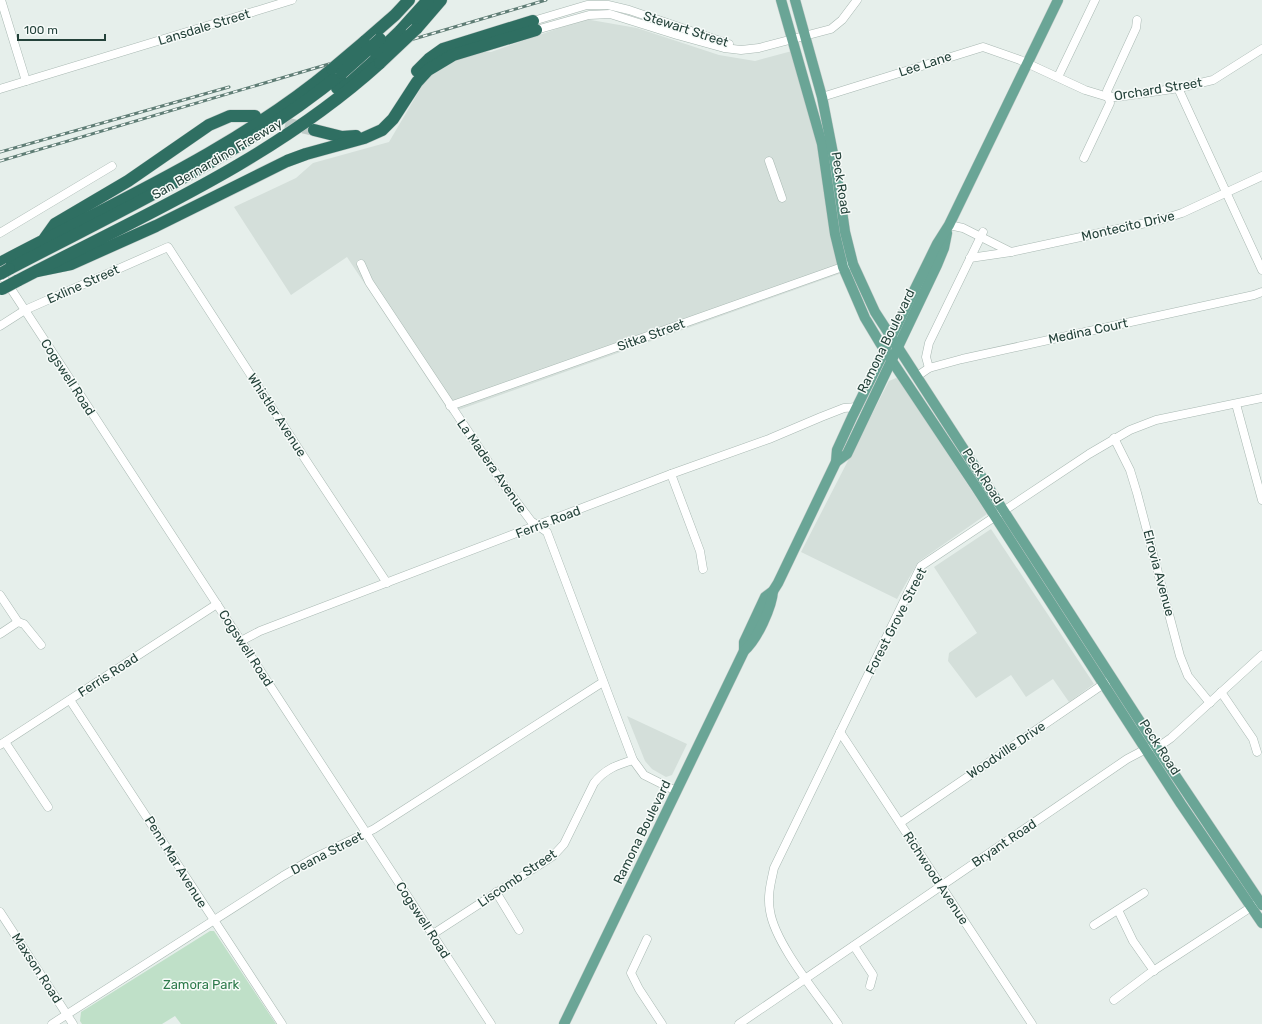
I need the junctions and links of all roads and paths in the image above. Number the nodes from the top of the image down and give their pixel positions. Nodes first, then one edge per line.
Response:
1 (1, 0) edge
2 (292, 0) edge
3 (409, 0) edge
4 (418, 0) edge
5 (428, 0) edge
6 (441, 0) edge
7 (781, 0) edge
8 (795, 0) edge
9 (857, 0) edge
10 (1058, 0) edge
11 (1095, 0) edge
12 (1137, 20) dead end
13 (534, 25) junction
14 (805, 35) junction
15 (792, 38) junction
16 (1262, 49) edge
17 (376, 60) junction
18 (1027, 63) junction
19 (337, 71) junction
20 (1058, 77) junction
21 (26, 81) junction
22 (1178, 88) junction
23 (0, 89) edge
24 (822, 97) junction
25 (1108, 97) junction
26 (255, 116) tunnel mouth
27 (314, 130) tunnel mouth
28 (1084, 158) dead end
29 (769, 161) dead end
30 (112, 166) dead end
31 (1262, 176) edge
32 (1227, 191) junction
33 (782, 198) dead end
34 (949, 226) junction
35 (0, 233) edge
36 (982, 234) junction
37 (42, 240) junction
38 (168, 247) joint
39 (1011, 252) junction
40 (970, 258) junction
41 (361, 264) dead end
42 (848, 265) junction
43 (3, 268) edge
44 (1262, 270) edge
45 (37, 271) junction
46 (1, 290) edge
47 (1262, 292) edge
48 (25, 310) junction
49 (0, 326) edge
50 (891, 337) junction
51 (898, 347) junction
52 (884, 351) junction
53 (892, 360) junction
54 (929, 368) junction
55 (916, 377) junction
56 (1262, 398) edge
57 (1236, 404) junction
58 (450, 406) junction
59 (857, 407) junction
60 (944, 431) junction
61 (1114, 438) junction
62 (836, 462) junction
63 (671, 474) junction
64 (1262, 500) edge
65 (999, 514) junction
66 (538, 525) junction
67 (703, 569) dead end
68 (388, 583) junction
69 (0, 595) edge
70 (217, 604) junction
71 (18, 622) junction
72 (0, 634) edge
73 (241, 641) junction
74 (41, 645) dead end
75 (1262, 655) edge
76 (1107, 681) junction
77 (603, 682) junction
78 (1221, 692) junction
79 (70, 700) junction
80 (1210, 703) junction
81 (840, 732) junction
82 (2, 744) edge
83 (1151, 747) junction
84 (1258, 752) dead end
85 (633, 760) junction
86 (676, 791) junction
87 (48, 807) dead end
88 (900, 823) junction
89 (366, 833) junction
90 (940, 886) junction
91 (496, 892) junction
92 (1144, 893) dead end
93 (1259, 903) edge
94 (1118, 910) junction
95 (0, 912) edge
96 (213, 920) junction
97 (1262, 923) edge
98 (1094, 925) dead end
99 (519, 930) dead end
100 (432, 934) junction
101 (647, 939) dead end
102 (854, 946) junction
103 (1154, 971) junction
104 (806, 979) junction
105 (870, 986) dead end
106 (1114, 1000) dead end
107 (67, 1014) junction
108 (52, 1024) edge
109 (73, 1024) edge
110 (282, 1024) edge
111 (491, 1024) edge
112 (564, 1024) edge
113 (662, 1024) edge
114 (739, 1024) edge
115 (838, 1024) edge
116 (1032, 1024) edge

1 - 21 street
2 - 21 street, Lansdale Street
3 - 19 highway, San Bernardino Freeway, bridge
4 - 19 highway, bridge
5 - 17 highway, bridge
6 - 17 highway, San Bernardino Freeway, bridge
7 - 15 main road, Peck Road
8 - 14 main road, Peck Road
9 - 14 street, Stewart Street
10 - 18 main road, Ramona Boulevard
11 - 20 street
12 - 25 street
13 - 15 street, Stewart Street
13 - 27 highway
13 - 45 highway
14 - 15 street, Stewart Street
14 - 24 main road, Peck Road
15 - 42 main road, Peck Road
16 - 22 street, Orchard Street
17 - 45 highway, San Bernardino Freeway
18 - 20 street, Orchard Street
18 - 24 street, Lee Lane
18 - 34 main road, Ramona Boulevard
19 - 37 highway, San Bernardino Freeway
19 - 43 highway
20 - 25 street, Orchard Street
21 - 23 street, Lansdale Street
22 - 25 street, Orchard Street
22 - 32 street
24 - 42 main road, Peck Road
25 - 28 street
26 - 37 highway
29 - 33 street
30 - 35 street
31 - 32 street, Montecito Drive
32 - 39 street, Montecito Drive
32 - 44 street
34 - 36 street
34 - 50 main road, Ramona Boulevard
34 - 51 main road, Ramona Boulevard
36 - 39 street
36 - 40 street
37 - 43 highway, San Bernardino Freeway
38 - 48 street, Exline Street
38 - 68 street, Whistler Avenue
39 - 40 street, Montecito Drive
40 - 54 street
41 - 58 street, La Madera Avenue
42 - 50 main road, Peck Road
42 - 52 main road, Peck Road
42 - 58 street, Sitka Street
43 - 48 street, Cogswell Road
45 - 46 highway, San Bernardino Freeway, bridge
47 - 54 street, Medina Court
48 - 49 street, Exline Street
48 - 70 street, Cogswell Road
50 - 51 main road, Peck Road
50 - 52 main road, Ramona Boulevard
51 - 53 main road, Ramona Boulevard
51 - 55 main road, Peck Road
52 - 53 main road, Peck Road
52 - 59 main road, Ramona Boulevard
53 - 60 main road, Peck Road
53 - 62 main road, Ramona Boulevard
54 - 55 street, Medina Court
55 - 60 main road, Peck Road
56 - 57 street, Forest Grove Street
57 - 61 street, Forest Grove Street
57 - 64 street
58 - 66 street, La Madera Avenue
59 - 62 main road, Ramona Boulevard
59 - 63 street, Ferris Road
60 - 65 main road, Peck Road
61 - 65 street, Forest Grove Street
61 - 80 street, Elrovia Avenue
62 - 86 main road, Ramona Boulevard
63 - 66 street, Ferris Road
63 - 67 street
65 - 76 main road, Peck Road
65 - 81 street, Forest Grove Street
66 - 68 street, Ferris Road
66 - 77 street, La Madera Avenue
68 - 73 street, Ferris Road
69 - 71 street
70 - 73 street, Cogswell Road
70 - 79 street, Ferris Road
71 - 72 street
71 - 74 street
73 - 89 street, Cogswell Road
75 - 78 street, Bryant Road
76 - 83 main road, Peck Road
76 - 88 street, Woodville Drive
77 - 85 street, La Madera Avenue
77 - 89 street, Deana Street
78 - 80 street, Bryant Road
78 - 84 street
79 - 82 street, Ferris Road
79 - 96 street, Penn Mar Avenue
80 - 83 street, Bryant Road
81 - 88 street, Richwood Avenue
81 - 104 street, Forest Grove Street
82 - 87 street
83 - 90 street, Bryant Road
83 - 93 main road, Peck Road
85 - 86 street, La Madera Avenue
85 - 91 street, Liscomb Street
86 - 112 main road, Ramona Boulevard
88 - 90 street, Richwood Avenue
89 - 96 street, Deana Street
89 - 100 street, Cogswell Road
90 - 102 street, Bryant Road
90 - 116 street, Richwood Avenue
91 - 99 street
91 - 100 street, Liscomb Street
92 - 94 street
93 - 97 main road, Peck Road
93 - 103 street
94 - 98 street
94 - 103 street
95 - 107 street, Maxson Road
96 - 107 street, Deana Street
96 - 110 street, Penn Mar Avenue
100 - 111 street, Cogswell Road
101 - 113 street
102 - 104 street, Bryant Road
102 - 105 street
103 - 106 street
104 - 114 street, Bryant Road
104 - 115 street
107 - 108 street, Deana Street
107 - 109 street, Maxson Road

